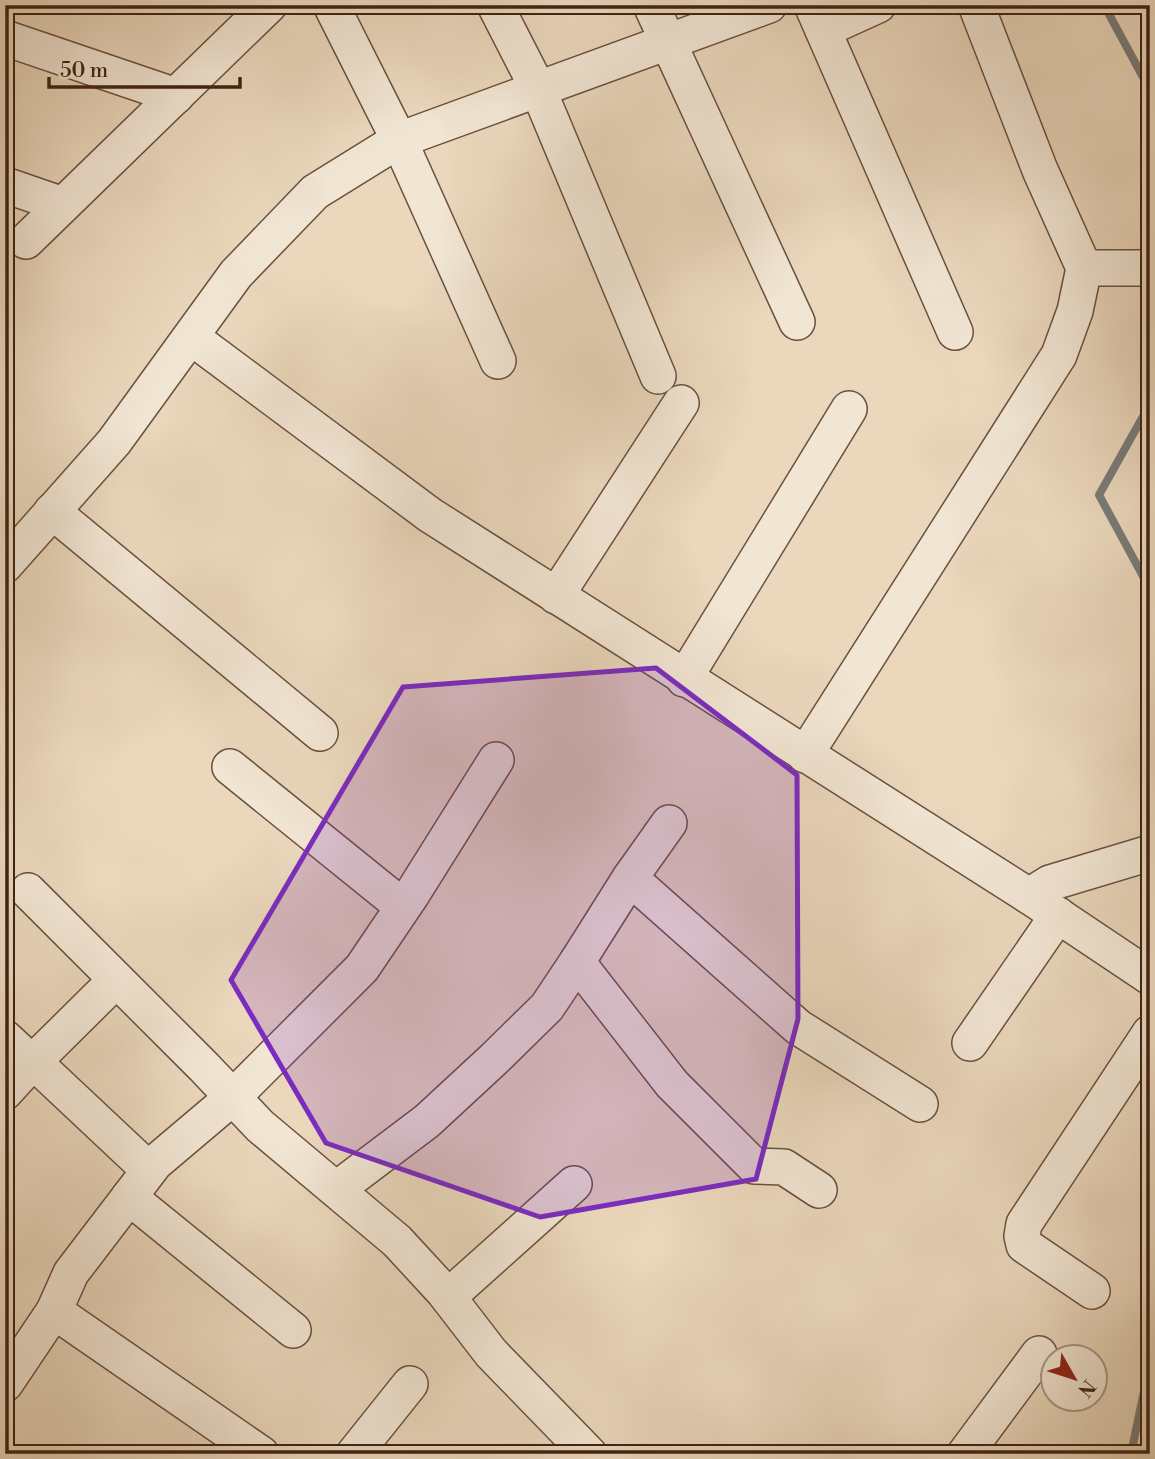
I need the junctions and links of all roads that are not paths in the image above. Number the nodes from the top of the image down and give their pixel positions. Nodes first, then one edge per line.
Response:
1 (269, 5) edge
2 (331, 5) edge
3 (495, 5) edge
4 (651, 5) edge
5 (769, 5) edge
6 (878, 5) edge
7 (976, 5) edge
8 (817, 18) edge
9 (5, 38) edge
10 (669, 41) junction
11 (538, 89) junction
12 (176, 96) junction
13 (399, 140) junction
14 (5, 185) edge
15 (63, 205) junction
16 (26, 241) dead end
17 (1094, 267) junction
18 (1150, 268) edge
19 (797, 322) dead end
20 (955, 332) dead end
21 (191, 337) junction
22 (498, 361) dead end
23 (658, 376) dead end
24 (681, 403) dead end
25 (849, 409) dead end
26 (52, 511) junction
27 (6, 563) edge
28 (556, 596) junction
29 (684, 678) junction
30 (320, 733) dead end
31 (805, 755) junction
32 (496, 760) dead end
33 (230, 767) dead end
34 (669, 823) dead end
35 (1150, 853) edge
36 (630, 878) junction
37 (28, 891) dead end
38 (1029, 896) junction
39 (402, 906) junction
40 (1058, 915) junction
41 (577, 962) junction
42 (1150, 977) edge
43 (116, 980) junction
44 (1150, 1033) edge
45 (5, 1038) edge
46 (970, 1043) dead end
47 (32, 1062) junction
48 (5, 1092) edge
49 (233, 1097) junction
50 (920, 1104) dead end
51 (139, 1184) junction
52 (574, 1184) dead end
53 (337, 1189) junction
54 (819, 1190) dead end
55 (1092, 1291) dead end
56 (448, 1297) junction
57 (54, 1311) junction
58 (293, 1331) dead end
59 (1039, 1354) dead end
60 (5, 1384) edge
61 (410, 1384) dead end
62 (261, 1454) edge
63 (354, 1454) edge
64 (589, 1454) edge
65 (965, 1454) edge

1 - 12 street
2 - 13 street
3 - 11 street
4 - 10 street
5 - 10 street
6 - 8 street
7 - 17 street
8 - 20 street
9 - 12 street
10 - 11 street
10 - 19 street
11 - 13 street
11 - 23 street
12 - 15 street
13 - 21 street
13 - 22 street
14 - 15 street
15 - 16 street
17 - 18 street
17 - 31 street
21 - 26 street
21 - 28 street
24 - 28 street
25 - 29 street
26 - 27 street
26 - 30 street
28 - 29 street
29 - 31 street
31 - 38 street
32 - 39 street
33 - 39 street
34 - 36 street
35 - 38 street
36 - 41 street
36 - 50 street
37 - 43 street
38 - 40 street
39 - 49 street
40 - 42 street
40 - 46 street
41 - 53 street
41 - 54 street
43 - 47 street
43 - 49 street
44 - 55 street
45 - 47 street
47 - 48 street
47 - 51 street
49 - 51 street
49 - 53 street
51 - 57 street
51 - 58 street
52 - 56 street
53 - 56 street
56 - 64 street
57 - 60 street
57 - 62 street
59 - 65 street
61 - 63 street

